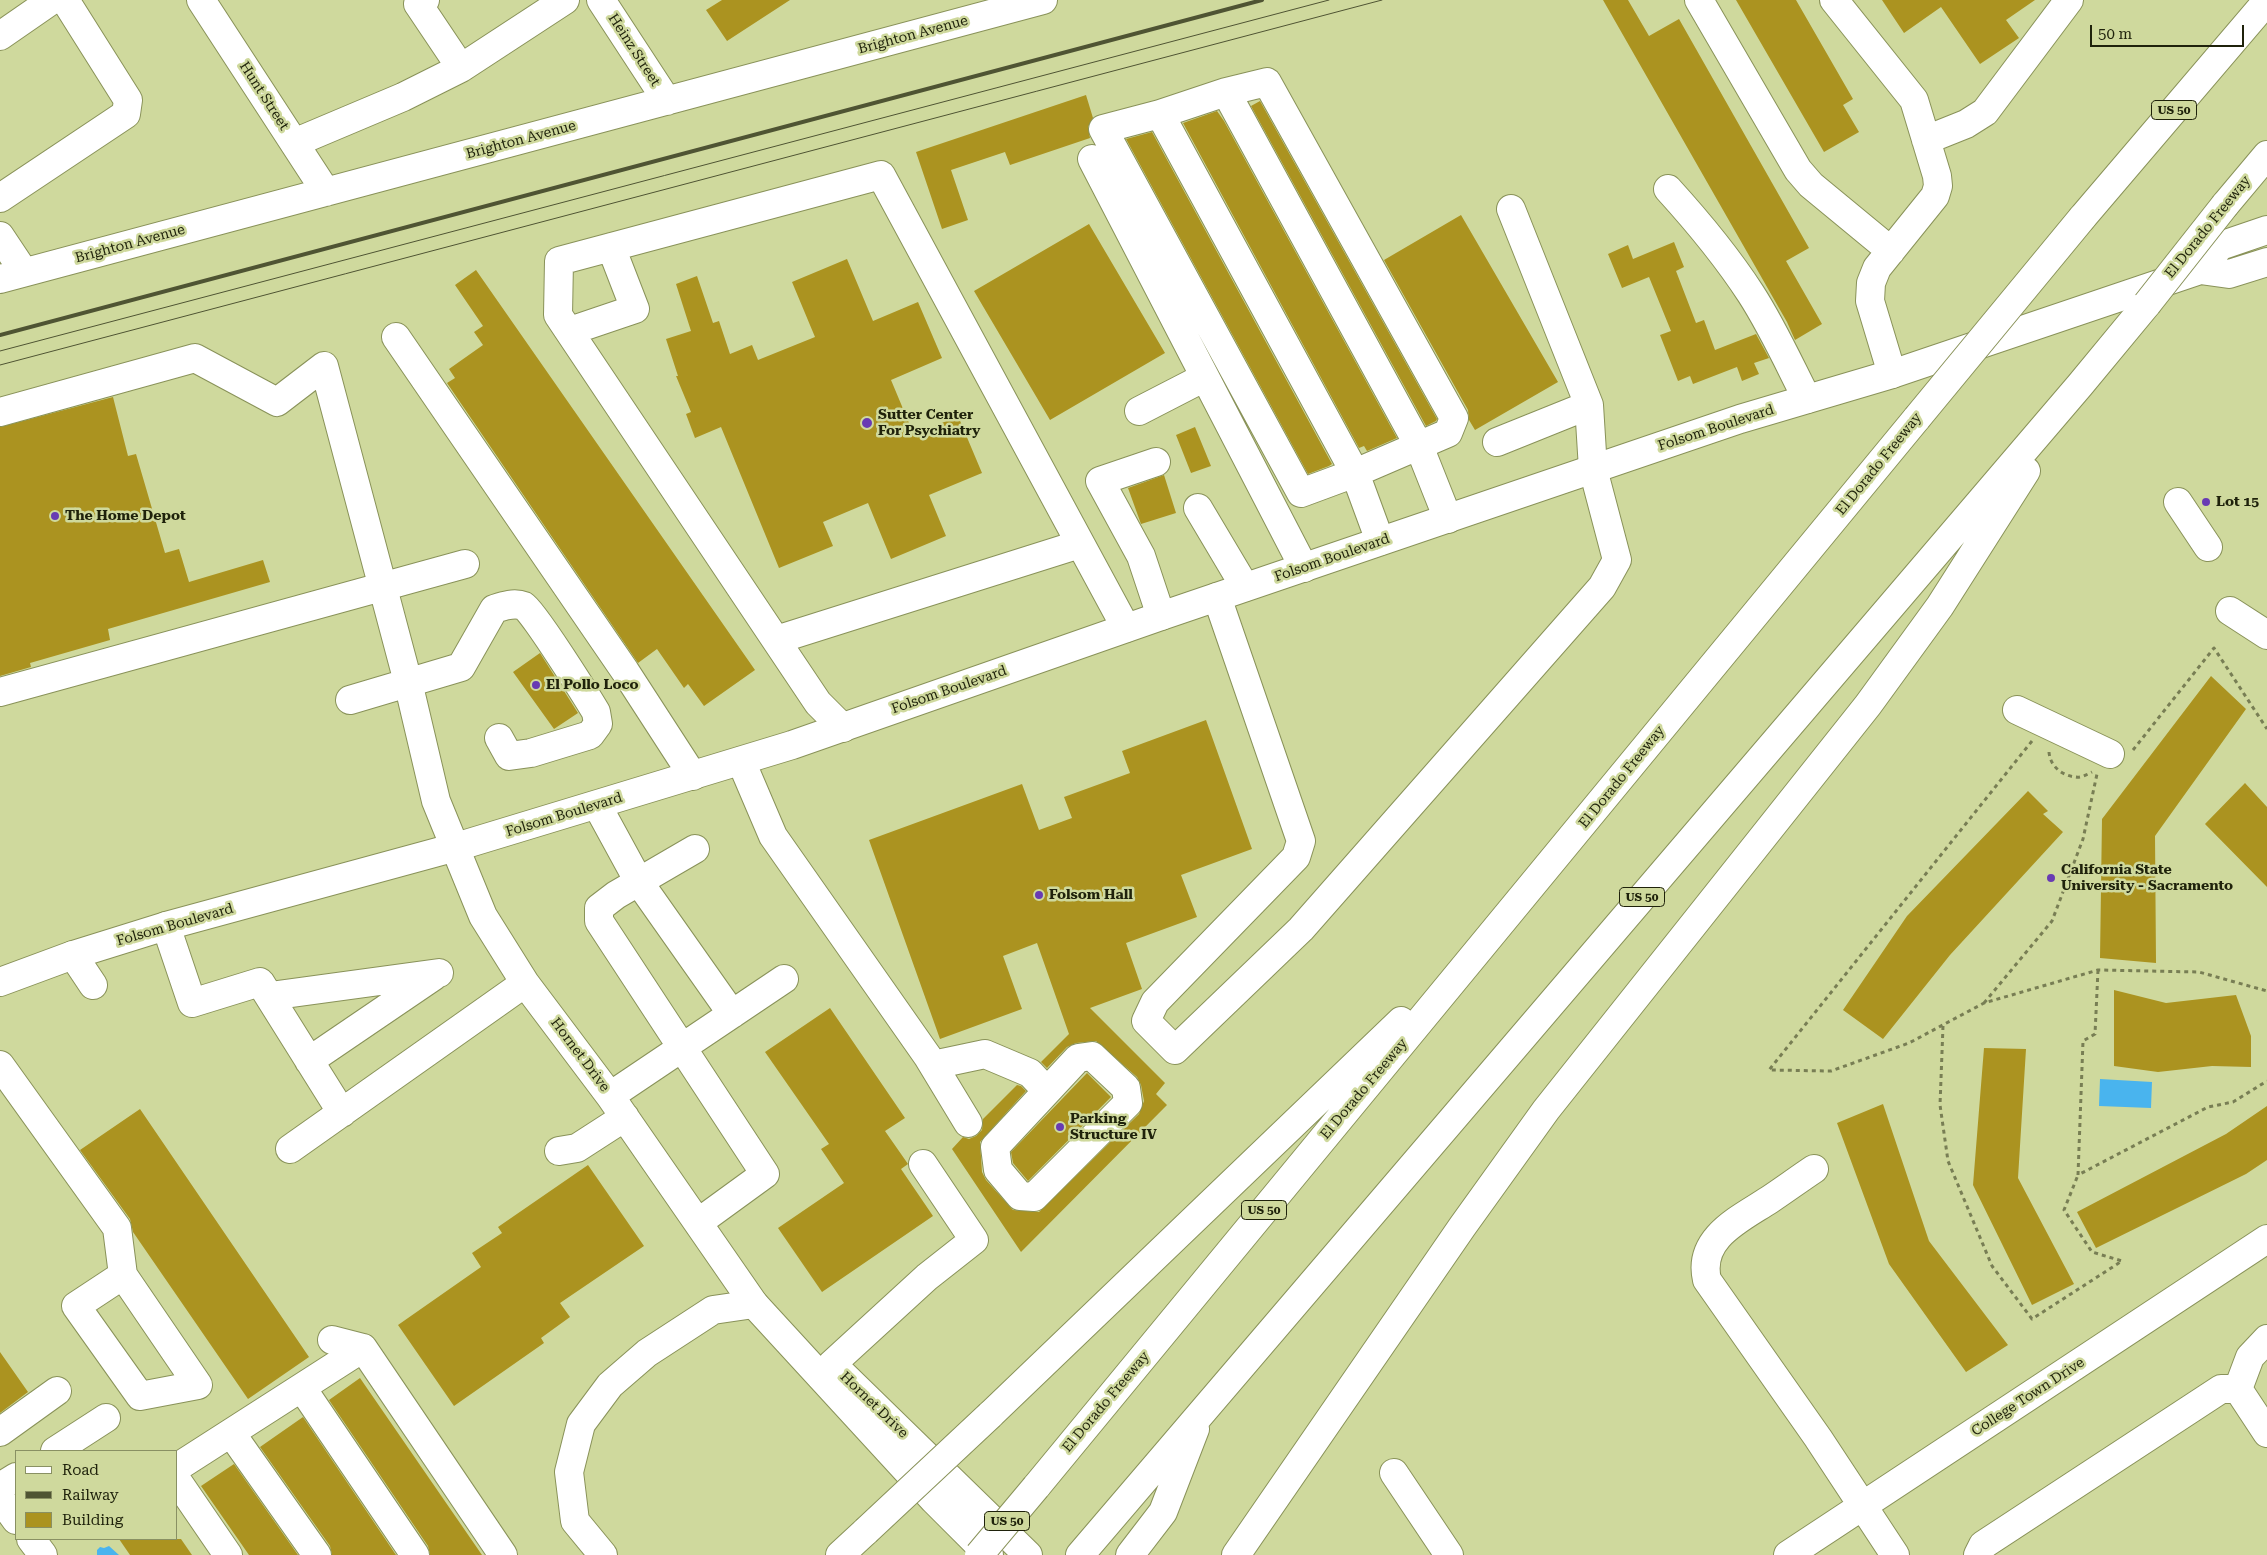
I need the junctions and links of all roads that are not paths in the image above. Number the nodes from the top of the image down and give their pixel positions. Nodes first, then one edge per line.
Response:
1 (52, 0) edge
2 (65, 0) edge
3 (201, 0) edge
4 (425, 0) edge
5 (565, 0) edge
6 (602, 0) edge
7 (1042, 0) edge
8 (1699, 0) edge
9 (1834, 0) edge
10 (2069, 0) edge
11 (2267, 1) edge
12 (0, 36) edge
13 (461, 68) junction
14 (1226, 92) junction
15 (667, 101) junction
16 (1160, 114) junction
17 (1926, 140) junction
18 (294, 142) junction
19 (2267, 155) edge
20 (1092, 159) dead end
21 (1668, 189) dead end
22 (326, 192) junction
23 (0, 198) edge
24 (1511, 210) dead end
25 (2267, 230) edge
26 (0, 236) edge
27 (611, 247) junction
28 (1891, 251) junction
29 (2267, 262) edge
30 (2200, 270) junction
31 (12, 276) edge
32 (570, 331) junction
33 (396, 337) dead end
34 (1892, 374) junction
35 (1206, 378) junction
36 (2080, 386) junction
37 (1807, 400) junction
38 (1589, 405) junction
39 (1139, 411) dead end
40 (0, 412) edge
41 (1497, 442) dead end
42 (1419, 446) junction
43 (1156, 462) dead end
44 (1594, 469) junction
45 (1355, 473) junction
46 (2178, 502) dead end
47 (1198, 508) dead end
48 (1448, 519) junction
49 (1380, 542) junction
50 (1080, 544) junction
51 (2208, 547) dead end
52 (465, 564) dead end
53 (1304, 568) junction
54 (383, 587) junction
55 (1246, 587) junction
56 (1217, 597) junction
57 (2230, 611) dead end
58 (1161, 616) junction
59 (1126, 628) junction
60 (2267, 635) edge
61 (776, 640) junction
62 (408, 682) junction
63 (0, 692) edge
64 (350, 700) dead end
65 (2017, 710) dead end
66 (843, 728) junction
67 (500, 738) dead end
68 (2119, 755) road end
69 (741, 761) junction
70 (693, 776) junction
71 (597, 804) junction
72 (456, 848) junction
73 (695, 849) dead end
74 (639, 882) junction
75 (166, 926) junction
76 (1493, 933) junction
77 (73, 955) junction
78 (784, 979) dead end
79 (0, 982) edge
80 (525, 983) junction
81 (93, 985) dead end
82 (270, 996) junction
83 (732, 1014) junction
84 (682, 1048) junction
85 (309, 1061) junction
86 (0, 1065) edge
87 (933, 1065) junction
88 (1046, 1090) junction
89 (618, 1106) junction
90 (342, 1113) junction
91 (968, 1123) dead end
92 (290, 1149) dead end
93 (559, 1152) dead end
94 (923, 1164) dead end
95 (1814, 1169) dead end
96 (699, 1222) junction
97 (2267, 1239) edge
98 (721, 1254) junction
99 (123, 1275) junction
100 (754, 1304) junction
101 (2267, 1339) edge
102 (332, 1340) dead end
103 (363, 1348) junction
104 (832, 1364) junction
105 (302, 1388) junction
106 (2238, 1389) junction
107 (57, 1391) dead end
108 (1203, 1409) junction
109 (106, 1418) dead end
110 (0, 1432) edge
111 (231, 1433) junction
112 (2267, 1433) edge
113 (57, 1450) edge
114 (178, 1467) edge
115 (1394, 1473) dead end
116 (15, 1478) edge
117 (178, 1482) edge
118 (0, 1487) edge
119 (0, 1498) edge
120 (1863, 1506) junction
121 (15, 1519) edge
122 (32, 1540) edge
123 (1085, 1549) edge
124 (1241, 1550) edge
125 (43, 1555) edge
126 (228, 1555) edge
127 (317, 1555) edge
128 (416, 1555) edge
129 (503, 1555) edge
130 (603, 1555) edge
131 (840, 1555) edge
132 (979, 1555) edge
133 (989, 1555) edge
134 (1028, 1555) edge
135 (1130, 1555) edge
136 (1449, 1555) edge
137 (1788, 1555) edge
138 (1895, 1555) edge
139 (1978, 1555) edge

1 - 12 main road
2 - 23 main road
3 - 18 main road, Hunt Street
4 - 13 main road
5 - 13 main road
6 - 15 main road, Heinz Street
7 - 15 main road, Brighton Avenue
8 - 28 main road
9 - 17 main road
10 - 17 main road
11 - 76 main road, El Dorado Freeway / US 50, bridge
13 - 18 main road
14 - 16 main road
14 - 42 main road
14 - 42 main road
15 - 22 main road, Brighton Avenue
16 - 45 main road
16 - 45 main road
17 - 28 main road
18 - 22 main road, Hunt Street
19 - 36 main road, El Dorado Freeway / US 50, bridge
20 - 35 main road
21 - 37 main road
22 - 31 main road, Brighton Avenue
24 - 38 main road
25 - 30 main road
26 - 31 main road
27 - 32 main road
27 - 32 main road
27 - 50 main road
28 - 34 main road
29 - 30 main road, Folsom Boulevard
30 - 34 main road, Folsom Boulevard
32 - 61 main road
33 - 70 main road
34 - 37 main road, Folsom Boulevard
35 - 39 main road
35 - 53 main road
36 - 108 main road, El Dorado Freeway / US 50
36 - 124 main road
37 - 44 main road, Folsom Boulevard
38 - 41 main road
38 - 44 main road
40 - 54 main road, Hornet Drive
42 - 45 main road
42 - 48 main road
43 - 58 main road
44 - 48 main road, Folsom Boulevard
44 - 56 main road
45 - 49 main road
46 - 51 main road
47 - 55 main road
48 - 49 main road, Folsom Boulevard
49 - 53 main road, Folsom Boulevard
50 - 59 main road
50 - 61 main road
52 - 54 main road
53 - 55 main road, Folsom Boulevard
54 - 62 main road, Hornet Drive
54 - 63 main road
55 - 56 main road, Folsom Boulevard
56 - 58 main road, Folsom Boulevard
57 - 60 main road
58 - 59 main road, Folsom Boulevard
59 - 66 main road, Folsom Boulevard
61 - 66 main road
62 - 64 main road
62 - 67 main road
62 - 72 main road, Hornet Drive
65 - 68 main road
66 - 69 main road, Folsom Boulevard
69 - 70 main road, Folsom Boulevard
69 - 87 main road
70 - 71 main road, Folsom Boulevard
71 - 72 main road, Folsom Boulevard
71 - 74 main road
72 - 75 main road, Folsom Boulevard
72 - 80 main road, Hornet Drive
73 - 74 main road
74 - 83 main road
74 - 84 main road
75 - 77 main road, Folsom Boulevard
75 - 82 main road
76 - 131 main road, bridge
76 - 132 main road, El Dorado Freeway / US 50, bridge
77 - 79 main road, Folsom Boulevard
77 - 81 main road
78 - 83 main road
80 - 89 main road, Hornet Drive
80 - 90 main road
82 - 85 main road
82 - 85 main road
83 - 84 main road
84 - 89 main road
84 - 96 main road
85 - 90 main road
86 - 99 main road
87 - 88 main road
87 - 91 main road
88 - 88 main road
89 - 93 main road
89 - 96 main road, Hornet Drive
90 - 92 main road
94 - 104 main road
95 - 120 main road
96 - 98 main road, Hornet Drive
97 - 120 main road, College Town Drive
98 - 100 main road, Hornet Drive
98 - 104 main road, Hornet Drive
99 - 99 main road
100 - 130 main road
100 - 133 main road, Hornet Drive
101 - 106 main road
102 - 103 main road
103 - 105 main road
103 - 129 main road
104 - 134 main road, Hornet Drive
105 - 111 main road
105 - 128 main road
106 - 112 main road
106 - 139 main road
107 - 110 main road
108 - 123 main road, El Dorado Freeway / US 50
108 - 135 main road
109 - 113 main road
111 - 114 main road
111 - 127 main road
115 - 136 main road
116 - 118 main road
117 - 126 main road
119 - 121 main road
120 - 137 main road, College Town Drive
120 - 138 main road
122 - 125 main road

